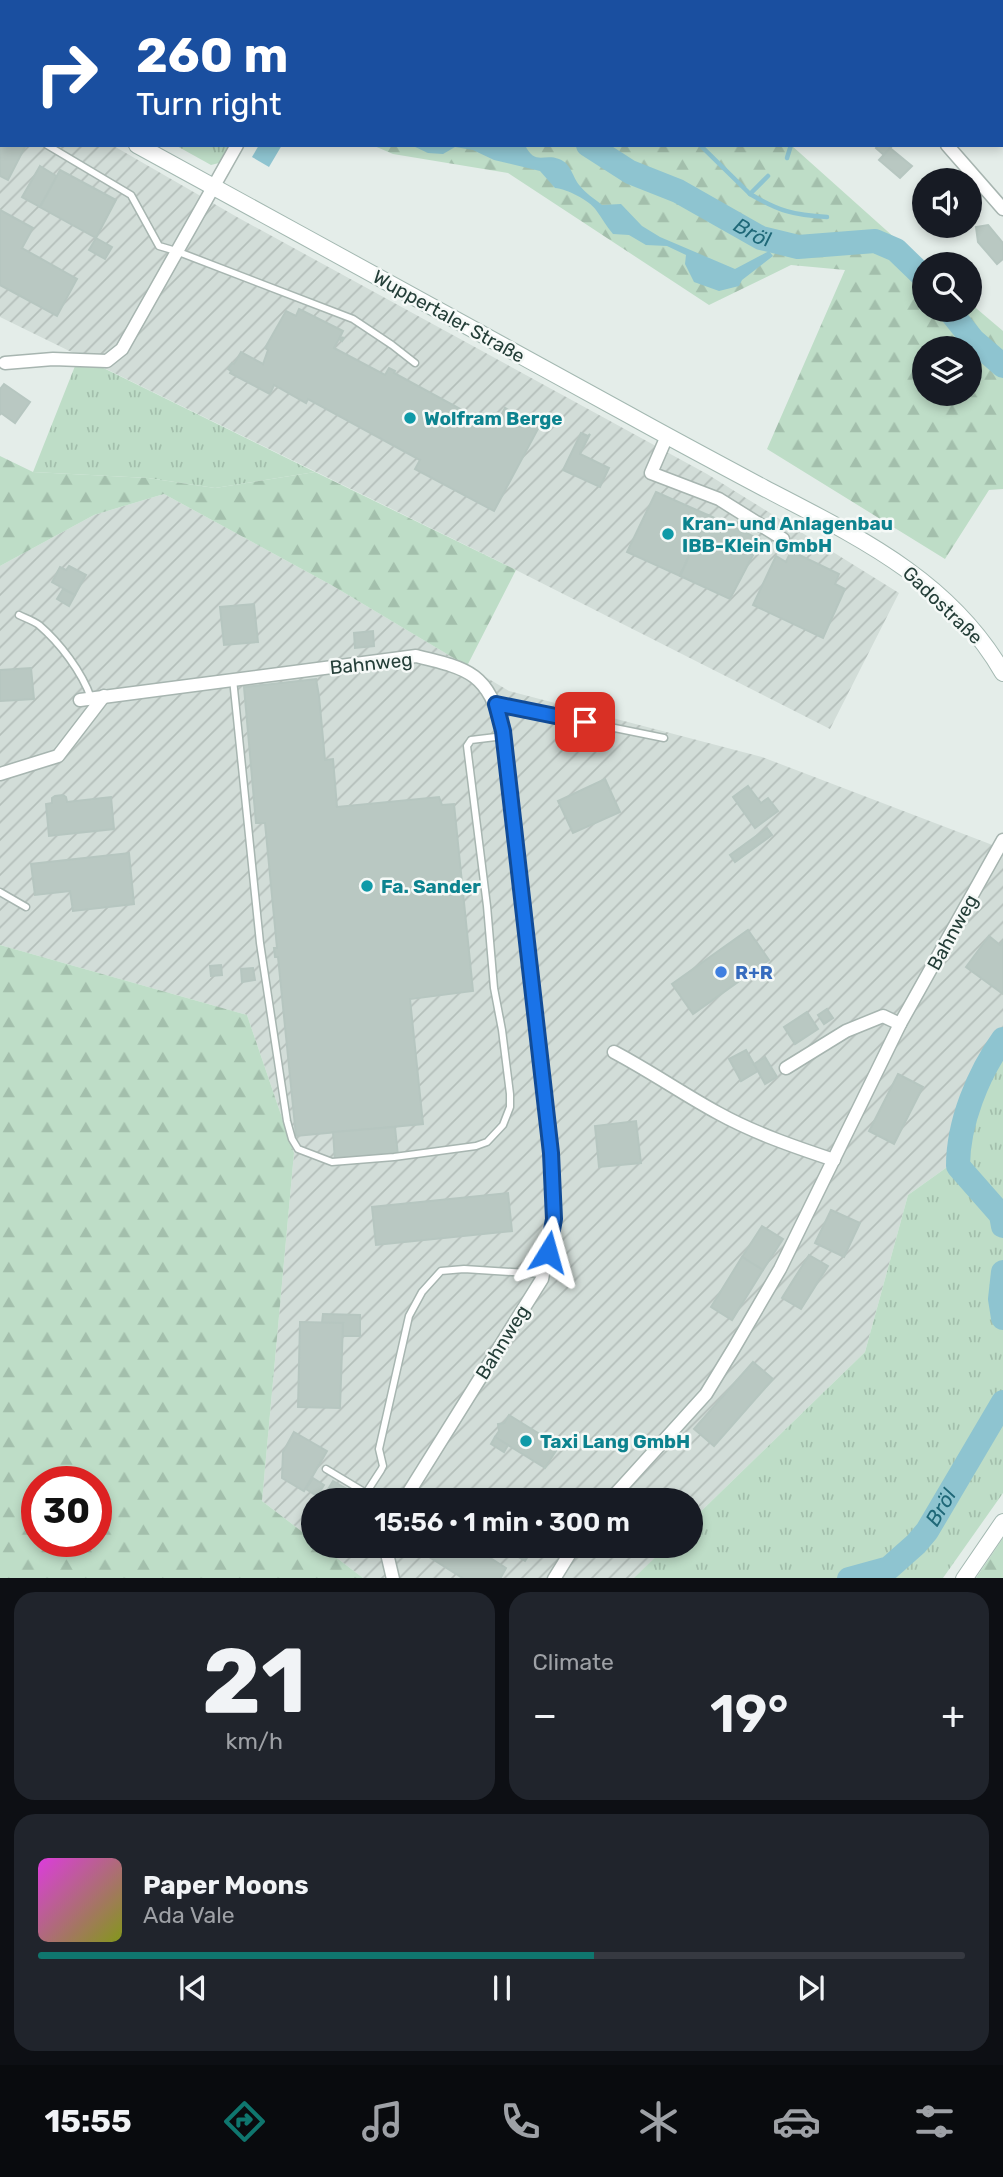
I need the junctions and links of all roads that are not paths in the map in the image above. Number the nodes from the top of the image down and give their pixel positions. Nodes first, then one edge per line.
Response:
1 (50, 147) edge
2 (140, 147) edge
3 (236, 147) edge
4 (949, 147) edge
5 (213, 187) junction
6 (1003, 209) edge
7 (176, 251) junction
8 (5, 363) dead end
9 (415, 363) dead end
10 (667, 436) junction
11 (762, 487) joint
12 (783, 539) dead end
13 (19, 615) dead end
14 (1003, 673) edge
15 (233, 679) junction
16 (91, 698) junction
17 (496, 704) junction
18 (504, 736) junction
19 (664, 738) dead end
20 (0, 774) edge
21 (1003, 840) edge
22 (0, 892) edge
23 (26, 907) dead end
24 (900, 1024) junction
25 (614, 1052) dead end
26 (786, 1068) dead end
27 (834, 1160) junction
28 (543, 1274) junction
29 (326, 1469) dead end
30 (411, 1488) edge
31 (621, 1488) edge
32 (1003, 1522) edge
33 (388, 1558) edge
34 (567, 1558) edge
35 (393, 1578) edge
36 (554, 1578) edge
37 (964, 1578) edge

1 - 7 lane
2 - 5 main road, Wuppertaler Straße
3 - 5 street
4 - 6 street
5 - 7 street
5 - 10 main road, Wuppertaler Straße
7 - 8 street
7 - 9 lane
10 - 11 main road, Wuppertaler Straße
10 - 12 street
11 - 14 main road, Gadostraße
13 - 16 lane
15 - 16 street, Bahnweg
15 - 17 street, Bahnweg
15 - 18 lane
16 - 20 street
17 - 18 street, Bahnweg
17 - 19 lane
18 - 28 street, Bahnweg
21 - 24 street, Bahnweg
22 - 23 lane
24 - 26 street
24 - 27 street, Bahnweg
25 - 27 street
27 - 31 street, Bahnweg
28 - 29 lane
28 - 30 street, Bahnweg
32 - 37 main road
33 - 35 street
34 - 36 street

